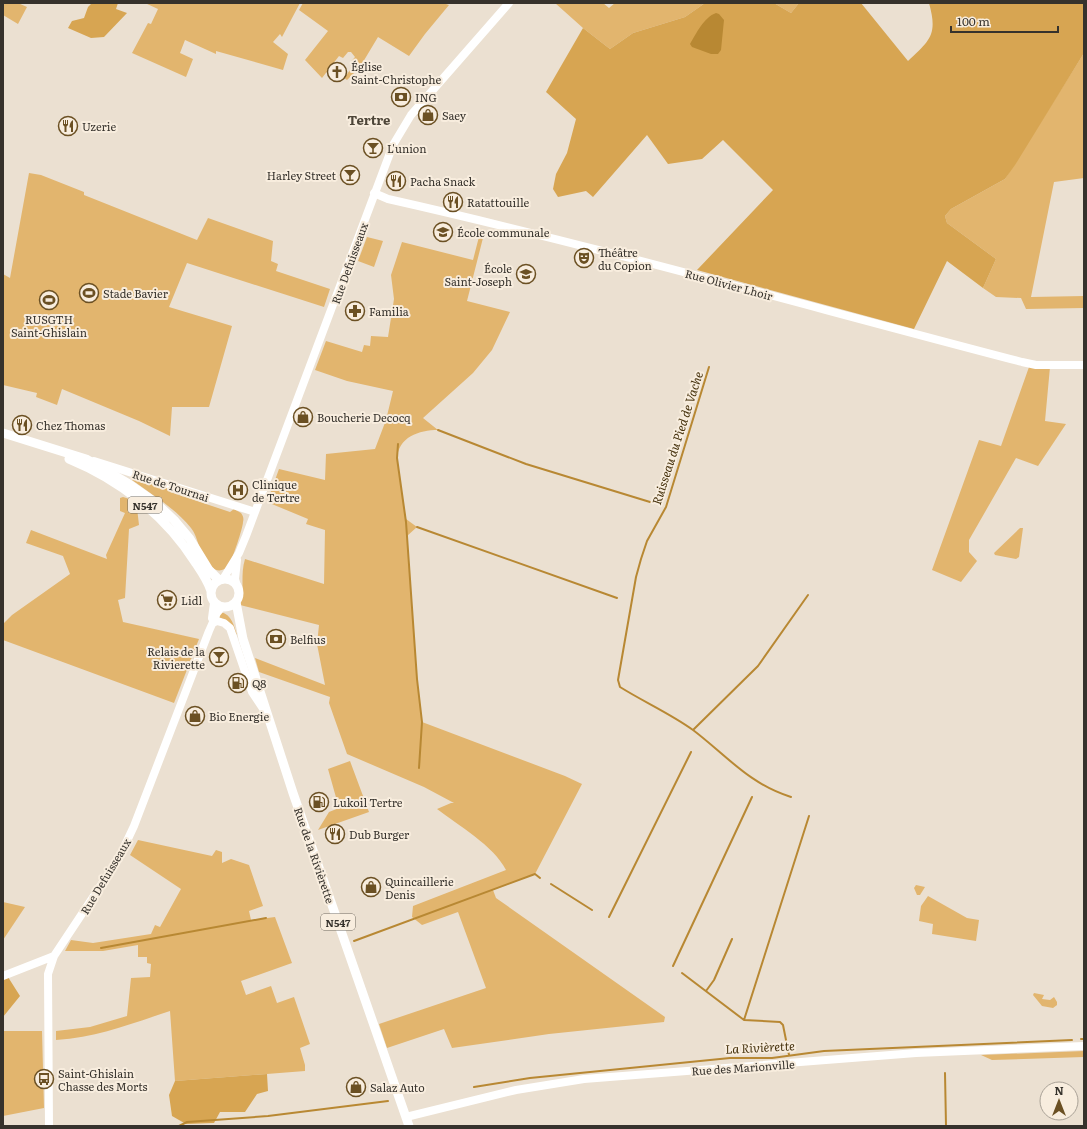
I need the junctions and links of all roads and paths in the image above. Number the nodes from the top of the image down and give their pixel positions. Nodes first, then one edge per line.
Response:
1 (509, 3) edge
2 (374, 193) junction
3 (1084, 365) edge
4 (3, 433) edge
5 (51, 448) junction
6 (86, 459) junction
7 (255, 512) junction
8 (239, 553) junction
9 (221, 580) junction
10 (237, 586) junction
11 (211, 591) junction
12 (236, 602) junction
13 (221, 606) junction
14 (213, 623) junction
15 (240, 628) junction
16 (209, 631) junction
17 (269, 717) junction
18 (54, 956) junction
19 (3, 976) edge
20 (1084, 1046) edge
21 (407, 1122) edge
22 (49, 1126) edge

1 - 2 street, Rue Defuisseaux
2 - 3 street, Rue Olivier Lhoir
2 - 7 street, Rue Defuisseaux
4 - 5 main road, Rue de Tournai / N547
5 - 6 main road, Rue de Tournai / N547
5 - 11 main road, Rue de Tournai / N547
6 - 7 street, Rue de Tournai
6 - 9 main road, Rue de Tournai / N547
7 - 8 street, Rue Defuisseaux
8 - 9 street, Rue Defuisseaux
8 - 10 street, Rue Defuisseaux
9 - 10 main road
9 - 11 main road
10 - 12 main road
11 - 13 main road
12 - 13 main road
12 - 15 main road, Rue de la Rivièrette / N547
13 - 14 street, Rue Defuisseaux
13 - 15 main road, Rue de la Rivièrette / N547
13 - 16 street, Rue Defuisseaux
14 - 16 street, Rue Defuisseaux
14 - 17 street
15 - 17 main road, Rue de la Rivièrette / N547
16 - 18 street, Rue Defuisseaux
17 - 21 main road, Rue de la Rivièrette / N547
18 - 19 street
18 - 22 street, Rue Defuisseaux
20 - 21 street, Rue des Marionville

